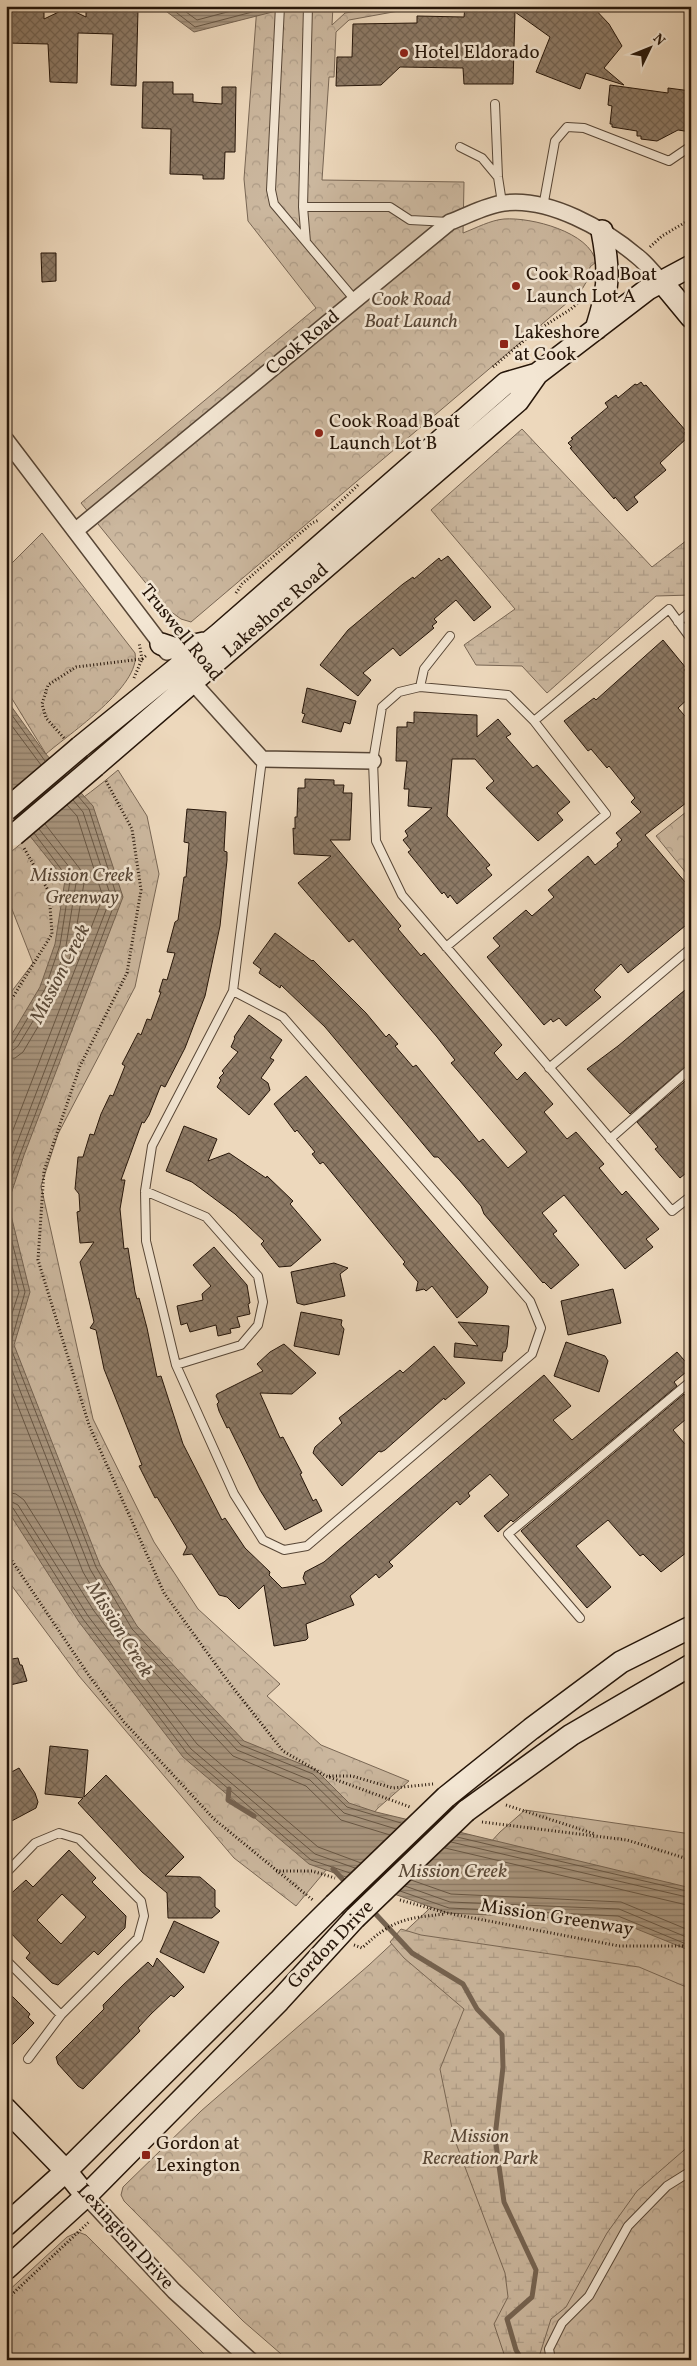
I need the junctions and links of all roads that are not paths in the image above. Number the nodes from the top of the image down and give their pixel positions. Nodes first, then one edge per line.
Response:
1 (280, 6) edge
2 (308, 6) edge
3 (495, 104) dead end
4 (691, 146) edge
5 (460, 147) dead end
6 (498, 177) junction
7 (502, 203) junction
8 (303, 207) junction
9 (544, 207) junction
10 (450, 222) junction
11 (602, 231) junction
12 (306, 242) junction
13 (691, 266) edge
14 (662, 282) junction
15 (355, 300) junction
16 (691, 318) edge
17 (596, 328) junction
18 (537, 374) junction
19 (6, 440) edge
20 (75, 531) junction
21 (308, 554) junction
22 (322, 572) junction
23 (691, 612) edge
24 (678, 622) junction
25 (450, 636) dead end
26 (691, 639) edge
27 (212, 640) junction
28 (161, 644) junction
29 (178, 666) junction
30 (193, 683) junction
31 (420, 687) junction
32 (534, 721) junction
33 (262, 759) junction
34 (373, 761) junction
35 (6, 810) edge
36 (10, 838) edge
37 (446, 947) junction
38 (691, 948) edge
39 (233, 991) junction
40 (550, 1068) junction
41 (691, 1068) edge
42 (610, 1139) junction
43 (145, 1191) junction
44 (691, 1196) edge
45 (176, 1365) junction
46 (691, 1381) edge
47 (580, 1618) dead end
48 (691, 1627) edge
49 (691, 1665) edge
50 (6, 1873) edge
51 (6, 1960) edge
52 (61, 2015) junction
53 (28, 2059) dead end
54 (6, 2109) edge
55 (66, 2171) junction
56 (691, 2171) edge
57 (86, 2196) junction
58 (6, 2226) edge
59 (6, 2269) edge
60 (250, 2360) edge
61 (551, 2360) edge

1 - 12 lane
2 - 8 lane
3 - 6 lane
4 - 9 lane
5 - 6 lane
6 - 7 lane
7 - 9 street, Cook Road
7 - 10 street, Cook Road
8 - 10 lane
8 - 12 lane
9 - 11 street, Cook Road
10 - 15 street, Cook Road
11 - 14 street, Cook Road
11 - 17 main road
12 - 15 lane
13 - 14 main road, Lakeshore Road
14 - 16 main road, Cook Road
14 - 17 main road, Lakeshore Road
15 - 20 street, Cook Road
17 - 18 main road, Lakeshore Road
18 - 21 main road, Lakeshore Road
18 - 22 main road, Lakeshore Road
19 - 20 street, Truswell Road
20 - 28 street, Truswell Road
21 - 22 main road
21 - 27 main road, Lakeshore Road
22 - 30 main road, Lakeshore Road
23 - 24 lane
24 - 26 lane
24 - 32 lane
25 - 31 lane
27 - 28 main road
27 - 29 main road, Lakeshore Road
28 - 29 street, Truswell Road
29 - 30 street, Truswell Road
29 - 35 main road, Lakeshore Road, bridge
30 - 33 street, Truswell Road
30 - 36 main road, Lakeshore Road, bridge
31 - 32 lane
31 - 34 lane
32 - 37 lane
33 - 34 street
33 - 39 lane
34 - 37 lane
37 - 40 lane
38 - 40 lane
39 - 43 lane
39 - 45 lane
40 - 42 lane
41 - 42 lane
42 - 44 lane
43 - 45 lane
43 - 45 lane
46 - 47 lane
48 - 55 main road, Gordon Drive, bridge
49 - 57 main road, Gordon Drive, bridge
50 - 52 lane
51 - 52 lane
52 - 53 lane
54 - 55 main road, Lexington Drive
55 - 57 main road, Lexington Drive
55 - 58 main road, Gordon Drive
56 - 61 lane
57 - 59 main road, Gordon Drive
57 - 60 street, Lexington Drive

